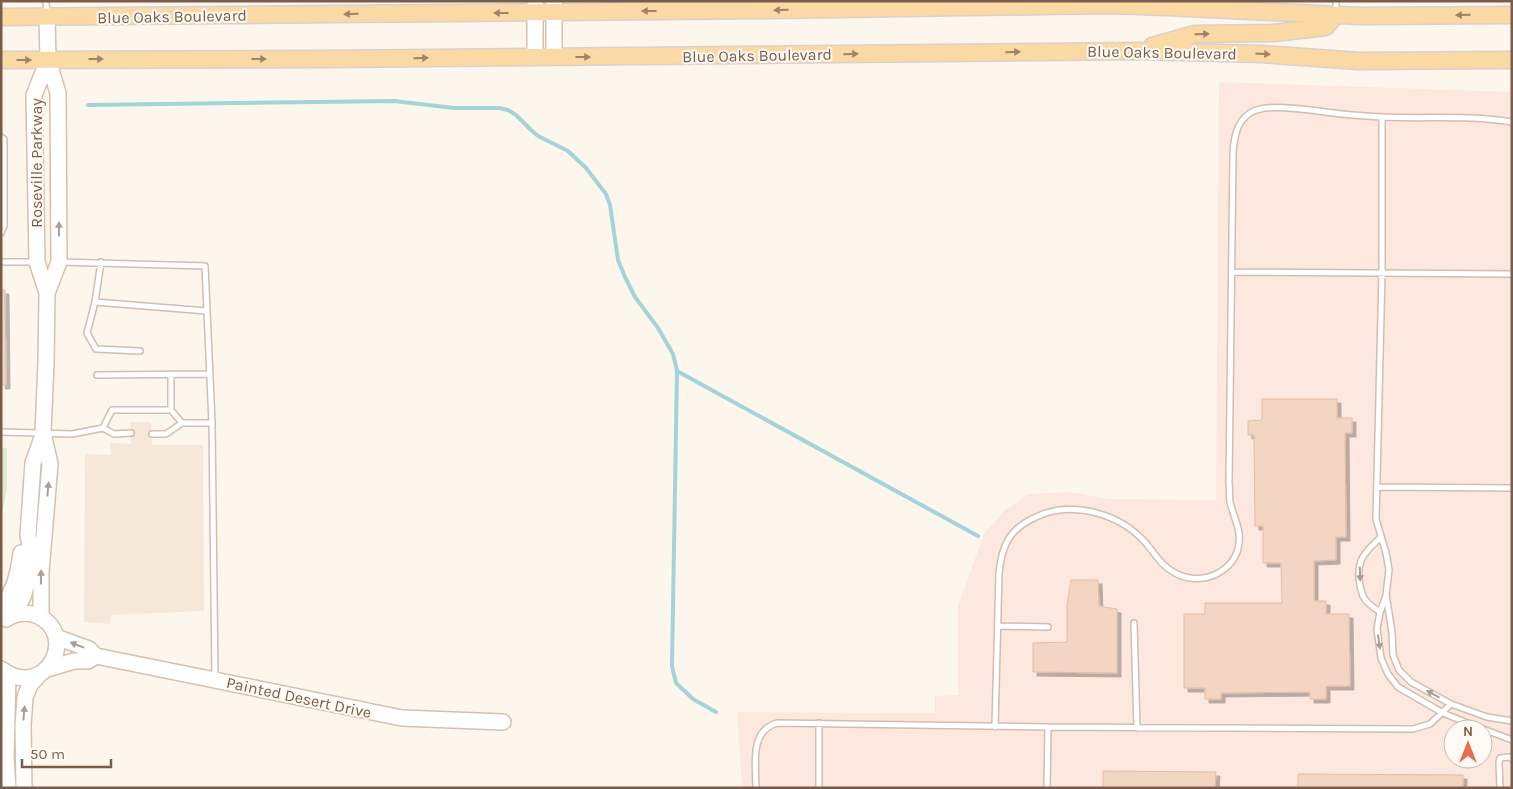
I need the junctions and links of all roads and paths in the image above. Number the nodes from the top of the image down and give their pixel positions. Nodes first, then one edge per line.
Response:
1 (1110, 3) edge
2 (535, 7) edge
3 (554, 7) edge
4 (47, 9) edge
5 (1329, 9) edge
6 (1512, 14) edge
7 (1, 17) edge
8 (1138, 51) junction
9 (535, 57) junction
10 (554, 57) junction
11 (1, 60) edge
12 (48, 60) junction
13 (1512, 60) edge
14 (1382, 117) junction
15 (1512, 122) edge
16 (1, 137) edge
17 (1, 233) edge
18 (1, 262) edge
19 (37, 262) junction
20 (59, 262) junction
21 (101, 262) junction
22 (1232, 272) junction
23 (1382, 273) junction
24 (1512, 274) edge
25 (47, 293) junction
26 (95, 302) junction
27 (207, 311) junction
28 (140, 351) dead end
29 (210, 374) junction
30 (97, 375) dead end
31 (171, 375) junction
32 (171, 410) junction
33 (212, 422) junction
34 (182, 423) junction
35 (103, 428) junction
36 (1, 432) edge
37 (44, 433) junction
38 (131, 433) dead end
39 (152, 434) dead end
40 (1378, 487) junction
41 (1512, 488) edge
42 (1380, 537) junction
43 (1386, 595) junction
44 (1380, 612) junction
45 (4, 616) edge
46 (41, 618) junction
47 (1134, 623) dead end
48 (998, 626) junction
49 (1048, 627) dead end
50 (56, 638) junction
51 (96, 656) junction
52 (4, 671) edge
53 (44, 671) junction
54 (215, 680) junction
55 (1451, 704) junction
56 (1442, 714) junction
57 (1456, 719) edge
58 (1512, 721) edge
59 (503, 722) dead end
60 (819, 723) junction
61 (996, 727) junction
62 (1048, 727) junction
63 (1137, 728) junction
64 (1493, 733) edge
65 (1512, 740) edge
66 (1512, 759) edge
67 (8, 788) edge
68 (24, 788) edge
69 (756, 788) edge
70 (818, 788) edge
71 (1047, 788) edge
72 (1500, 788) edge

1 -> 3 main road, Blue Oaks Boulevard
1 - 5 main road, Blue Oaks Boulevard
2 - 3 main road, Blue Oaks Boulevard
2 -> 4 main road, Blue Oaks Boulevard
2 - 9 street
3 - 10 street
4 - 7 main road, Blue Oaks Boulevard
4 - 12 street
6 -> 5 main road, Blue Oaks Boulevard
8 -> 5 main road
10 -> 8 main road, Blue Oaks Boulevard
8 -> 13 main road, Blue Oaks Boulevard
9 - 10 main road, Blue Oaks Boulevard
12 -> 9 main road, Blue Oaks Boulevard
11 -> 12 main road, Blue Oaks Boulevard
12 - 19 street, Roseville Parkway
20 -> 12 street, Roseville Parkway
14 - 15 lane
14 - 22 lane
14 - 23 lane
16 - 17 lane
18 - 19 lane
19 - 25 street, Roseville Parkway
20 - 21 lane
20 - 25 street, Roseville Parkway
21 - 26 lane
21 - 27 lane
22 - 23 lane
22 - 48 lane
23 - 24 lane
23 - 40 lane
25 - 37 street, Roseville Parkway
26 - 27 lane
26 - 28 lane
27 - 29 lane
29 - 31 lane
29 - 33 lane
30 - 31 lane
31 - 32 lane
32 - 34 lane
32 - 35 lane
33 - 34 lane
33 - 54 lane
34 - 39 lane
35 - 37 lane
35 - 38 lane
36 - 37 lane
37 - 45 street, Roseville Parkway
46 -> 37 street, Roseville Parkway
40 - 41 lane
40 - 42 lane
42 - 43 lane
42 -> 44 lane
43 - 44 lane
55 -> 43 lane
44 -> 56 lane
45 - 46 street
46 - 50 street
47 - 63 lane
48 - 49 lane
48 - 61 lane
51 -> 50 street, Painted Desert Drive
50 - 53 street
51 - 53 street, Painted Desert Drive
51 - 54 street, Painted Desert Drive
52 - 53 street, Painted Desert Drive
52 - 67 street
68 -> 53 street
54 - 59 street, Painted Desert Drive
55 - 56 lane
55 - 58 lane
56 - 57 lane
56 - 63 lane
60 - 61 lane
60 - 69 lane
60 - 70 lane
61 - 62 lane
62 - 63 lane
62 - 71 lane
64 - 65 lane
66 - 72 lane

